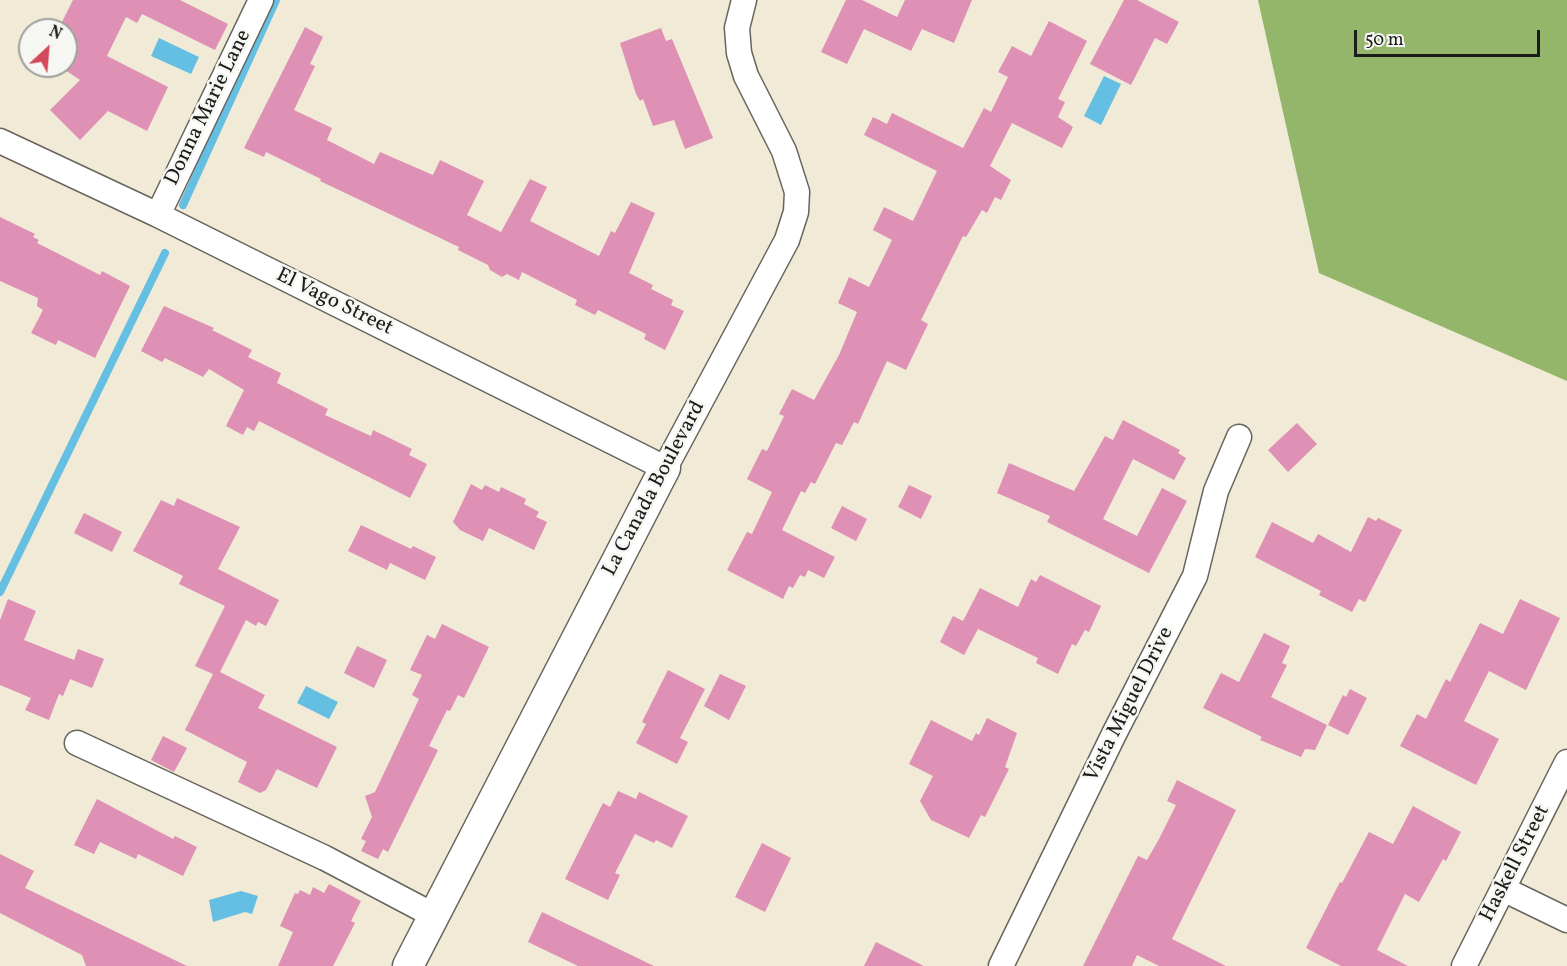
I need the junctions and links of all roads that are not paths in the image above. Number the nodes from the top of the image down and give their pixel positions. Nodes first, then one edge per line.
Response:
1 (261, 0) edge
2 (744, 0) edge
3 (0, 141) edge
4 (158, 215) junction
5 (1239, 437) dead end
6 (666, 468) junction
7 (77, 743) dead end
8 (1567, 762) edge
9 (1503, 889) junction
10 (433, 915) junction
11 (1567, 920) edge
12 (408, 966) edge
13 (1001, 966) edge
14 (1464, 966) edge

1 - 4 street, Donna Marie Lane
2 - 6 street, La Canada Boulevard
3 - 4 street, El Vago Street
4 - 6 street, El Vago Street
5 - 13 street, Vista Miguel Drive
6 - 10 street, La Canada Boulevard
7 - 10 street
8 - 9 street, Haskell Street
9 - 11 street
9 - 14 street, Haskell Street
10 - 12 street, La Canada Boulevard

